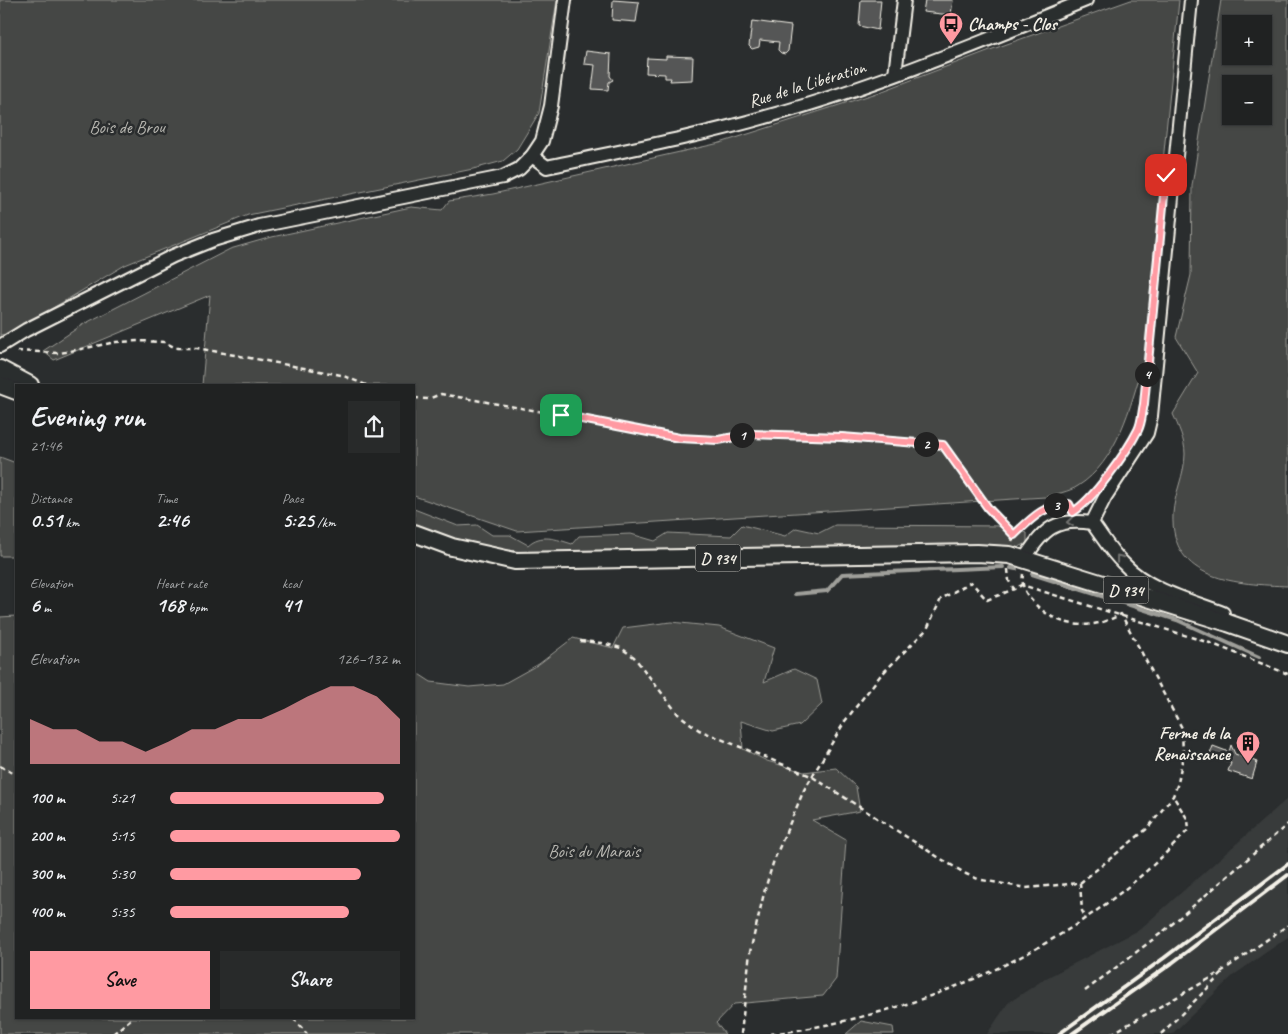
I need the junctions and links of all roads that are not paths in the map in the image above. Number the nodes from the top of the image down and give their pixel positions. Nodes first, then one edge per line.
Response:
1 (565, 0) edge
2 (904, 0) edge
3 (1086, 0) edge
4 (1191, 0) edge
5 (895, 74) junction
6 (532, 156) junction
7 (5, 348) edge
8 (0, 369) edge
9 (28, 384) edge
10 (0, 385) edge
11 (15, 392) edge
12 (1092, 523) junction
13 (415, 533) edge
14 (1025, 558) junction
15 (1223, 613) junction
16 (1288, 635) edge
17 (1288, 644) edge

1 - 6 street
2 - 5 street
3 - 5 street, Rue de la Libération
4 - 12 street
5 - 6 street, Rue de la Libération
6 - 7 street
8 - 9 main road
10 - 11 main road
12 -> 14 street
15 -> 12 street
13 - 14 main road, D 934
14 - 15 main road, D 934
14 - 17 main road, D 934
15 - 16 main road, D 934

